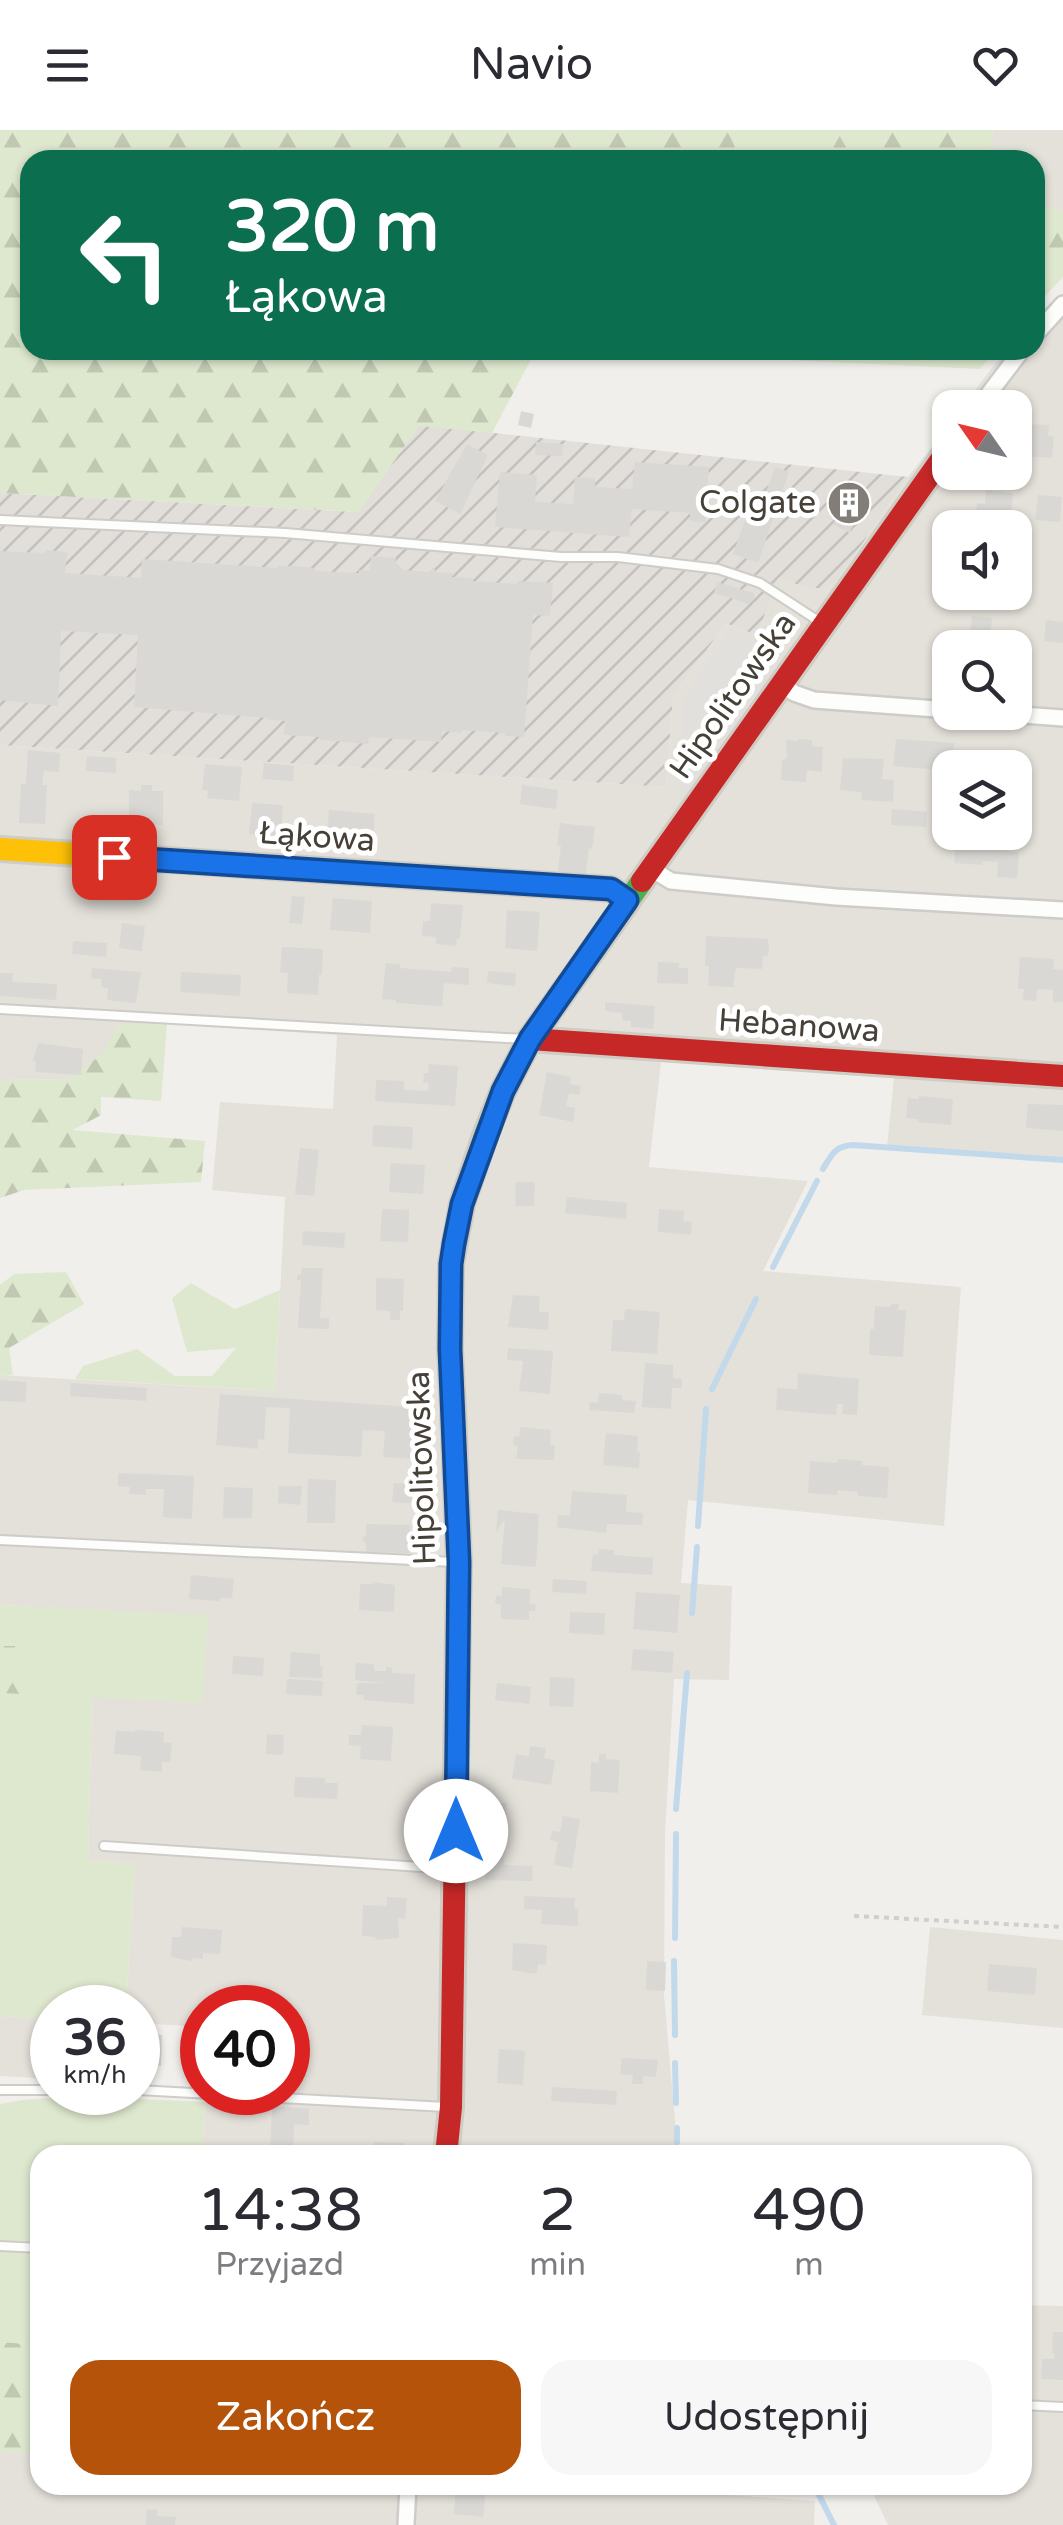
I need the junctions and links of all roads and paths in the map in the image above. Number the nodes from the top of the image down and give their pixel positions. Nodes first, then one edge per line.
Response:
1 (1063, 304) edge
2 (1045, 323) edge
3 (1014, 360) edge
4 (992, 390) edge
5 (932, 471) edge
6 (0, 520) edge
7 (824, 624) junction
8 (782, 684) junction
9 (932, 709) edge
10 (1032, 716) edge
11 (1063, 718) edge
12 (0, 849) edge
13 (650, 868) junction
14 (627, 900) junction
15 (1063, 910) edge
16 (0, 1009) edge
17 (530, 1039) junction
18 (1063, 1076) edge
19 (0, 1540) edge
20 (459, 1562) junction
21 (104, 1846) dead end
22 (456, 1869) junction
23 (854, 1916) dead end
24 (1063, 1927) edge
25 (0, 2090) edge
26 (30, 2090) edge
27 (160, 2091) edge
28 (451, 2107) junction
29 (447, 2145) edge
30 (0, 2246) edge
31 (30, 2248) edge
32 (1032, 2405) edge
33 (1063, 2407) edge
34 (408, 2495) edge
35 (406, 2525) edge

1 - 2 street
3 - 4 street
5 - 7 street, Hipolitowska
6 - 7 lane
7 - 8 street, Hipolitowska
8 - 9 street
8 - 13 street, Hipolitowska
10 - 11 street
12 - 14 street, Łąkowa
13 - 14 street, Hipolitowska
13 - 15 street
14 - 17 street, Hipolitowska
16 - 17 lane
17 - 18 street, Hebanowa
17 - 20 street, Hipolitowska
19 - 20 lane
20 - 22 street, Hipolitowska
21 - 22 lane
22 - 28 street, Hipolitowska
23 - 24 path
25 - 26 lane
27 - 28 lane
28 - 29 street, Hipolitowska
30 - 31 lane
32 - 33 lane
34 - 35 street

